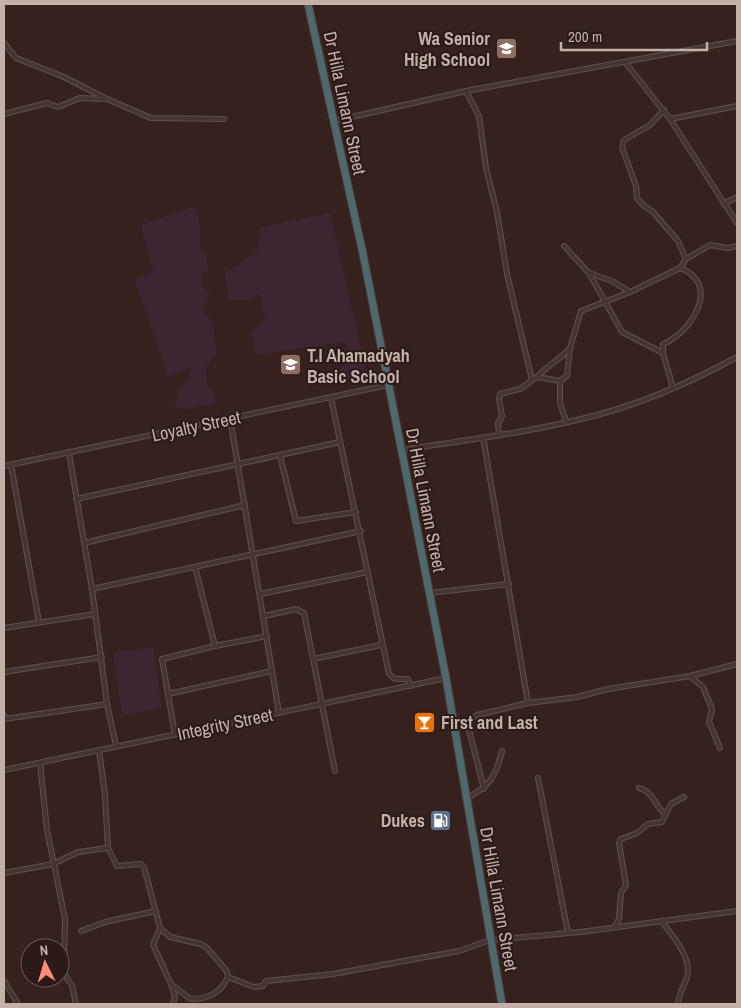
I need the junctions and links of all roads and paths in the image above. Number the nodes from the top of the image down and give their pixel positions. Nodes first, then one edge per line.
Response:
1 (308, 4) edge
2 (737, 42) edge
3 (4, 43) edge
4 (625, 62) junction
5 (466, 91) junction
6 (107, 99) junction
7 (737, 106) edge
8 (664, 110) junction
9 (4, 114) edge
10 (670, 118) junction
11 (224, 120) dead end
12 (334, 121) junction
13 (737, 197) edge
14 (724, 204) junction
15 (737, 222) edge
16 (564, 246) dead end
17 (737, 246) edge
18 (686, 259) junction
19 (680, 268) junction
20 (589, 273) junction
21 (630, 292) junction
22 (605, 302) junction
23 (570, 348) junction
24 (663, 353) junction
25 (737, 357) edge
26 (537, 377) junction
27 (532, 380) junction
28 (560, 381) junction
29 (388, 385) junction
30 (673, 388) junction
31 (331, 398) junction
32 (230, 418) junction
33 (566, 421) junction
34 (499, 434) junction
35 (483, 437) junction
36 (340, 442) junction
37 (402, 450) junction
38 (69, 453) junction
39 (280, 456) junction
40 (10, 465) junction
41 (238, 465) junction
42 (4, 466) edge
43 (76, 499) junction
44 (245, 505) junction
45 (356, 512) junction
46 (360, 531) junction
47 (84, 543) junction
48 (253, 554) junction
49 (195, 567) junction
50 (368, 572) junction
51 (509, 584) junction
52 (92, 589) junction
53 (429, 593) junction
54 (260, 594) junction
55 (95, 614) junction
56 (264, 616) junction
57 (39, 622) junction
58 (4, 628) edge
59 (267, 636) junction
60 (381, 645) junction
61 (215, 646) junction
62 (102, 657) junction
63 (313, 659) junction
64 (737, 664) edge
65 (272, 671) junction
66 (4, 672) edge
67 (690, 676) junction
68 (446, 678) junction
69 (411, 686) junction
70 (168, 694) junction
71 (528, 702) junction
72 (107, 704) junction
73 (322, 704) junction
74 (279, 713) junction
75 (4, 715) edge
76 (175, 735) junction
77 (116, 746) junction
78 (720, 748) dead end
79 (99, 750) junction
80 (502, 751) dead end
81 (40, 762) junction
82 (4, 770) edge
83 (335, 771) dead end
84 (538, 778) dead end
85 (639, 788) dead end
86 (484, 789) junction
87 (684, 797) dead end
88 (467, 798) junction
89 (665, 814) junction
90 (108, 848) junction
91 (53, 864) junction
92 (4, 873) edge
93 (156, 911) junction
94 (737, 911) edge
95 (661, 921) junction
96 (615, 926) junction
97 (160, 928) junction
98 (81, 931) dead end
99 (568, 933) junction
100 (490, 940) junction
101 (228, 977) junction
102 (4, 981) edge
103 (171, 984) junction
104 (18, 1004) edge
105 (76, 1004) edge
106 (174, 1004) edge
107 (502, 1004) edge
108 (678, 1004) edge

1 - 12 highway, Dr Hilla Limann Street
2 - 4 street
3 - 6 street
4 - 5 street
4 - 8 street
5 - 12 street
5 - 27 street
6 - 9 street
6 - 11 street
7 - 10 street
8 - 10 street
8 - 18 street
10 - 14 street
12 - 29 highway, Dr Hilla Limann Street
13 - 14 street
14 - 15 street
16 - 20 street
17 - 18 street
18 - 19 street
19 - 21 street
19 - 24 street
20 - 21 street
20 - 22 street
21 - 22 street
22 - 23 street
22 - 24 street
23 - 26 street
23 - 28 street
24 - 30 street
25 - 30 street
26 - 27 street
26 - 28 street
27 - 34 street
28 - 33 street
29 - 31 street, Loyalty Street
29 - 37 highway, Dr Hilla Limann Street
30 - 33 street
31 - 32 street, Loyalty Street
31 - 36 street
32 - 38 street, Loyalty Street
32 - 41 street
33 - 34 street
34 - 35 street
35 - 37 street
35 - 51 street
36 - 39 street
36 - 45 street
37 - 53 highway, Dr Hilla Limann Street
38 - 40 street, Loyalty Street
38 - 43 street
39 - 41 street
39 - 45 street
40 - 42 street, Loyalty Street
40 - 57 street
41 - 43 street
41 - 44 street
43 - 47 street
44 - 47 street
44 - 48 street
45 - 46 street
46 - 48 street
46 - 50 street
47 - 52 street
48 - 49 street
48 - 54 street
49 - 52 street
49 - 61 street
50 - 54 street
50 - 60 street
51 - 53 street
51 - 71 street
52 - 55 street
53 - 68 highway, Dr Hilla Limann Street
54 - 56 street
55 - 57 street
55 - 62 street
56 - 59 street
56 - 63 street
57 - 58 street
59 - 61 street
59 - 65 street
60 - 63 street
60 - 69 street
61 - 70 street
62 - 66 street
62 - 72 street
63 - 73 street
64 - 67 street
65 - 70 street
65 - 74 street
67 - 71 street
67 - 78 street
68 - 69 street, Integrity Street
68 - 88 highway, Dr Hilla Limann Street
69 - 73 street, Integrity Street
70 - 76 street
71 - 86 street
72 - 75 street
72 - 77 street
73 - 74 street, Integrity Street
73 - 83 street
74 - 76 street, Integrity Street
76 - 77 street, Integrity Street
77 - 79 street, Integrity Street
79 - 81 street, Integrity Street
79 - 90 street
80 - 86 street
81 - 82 street, Integrity Street
81 - 91 street
84 - 99 street
85 - 89 street
86 - 88 street
87 - 89 street
88 - 100 highway, Dr Hilla Limann Street
89 - 96 street
90 - 91 street
90 - 93 street
91 - 92 street
91 - 105 street
93 - 97 street
93 - 98 street
94 - 95 street
95 - 96 street
95 - 108 street
96 - 99 street
97 - 101 street
97 - 103 street
99 - 100 street
100 - 101 street
100 - 107 highway, Dr Hilla Limann Street
101 - 103 street
102 - 104 street
103 - 106 street

